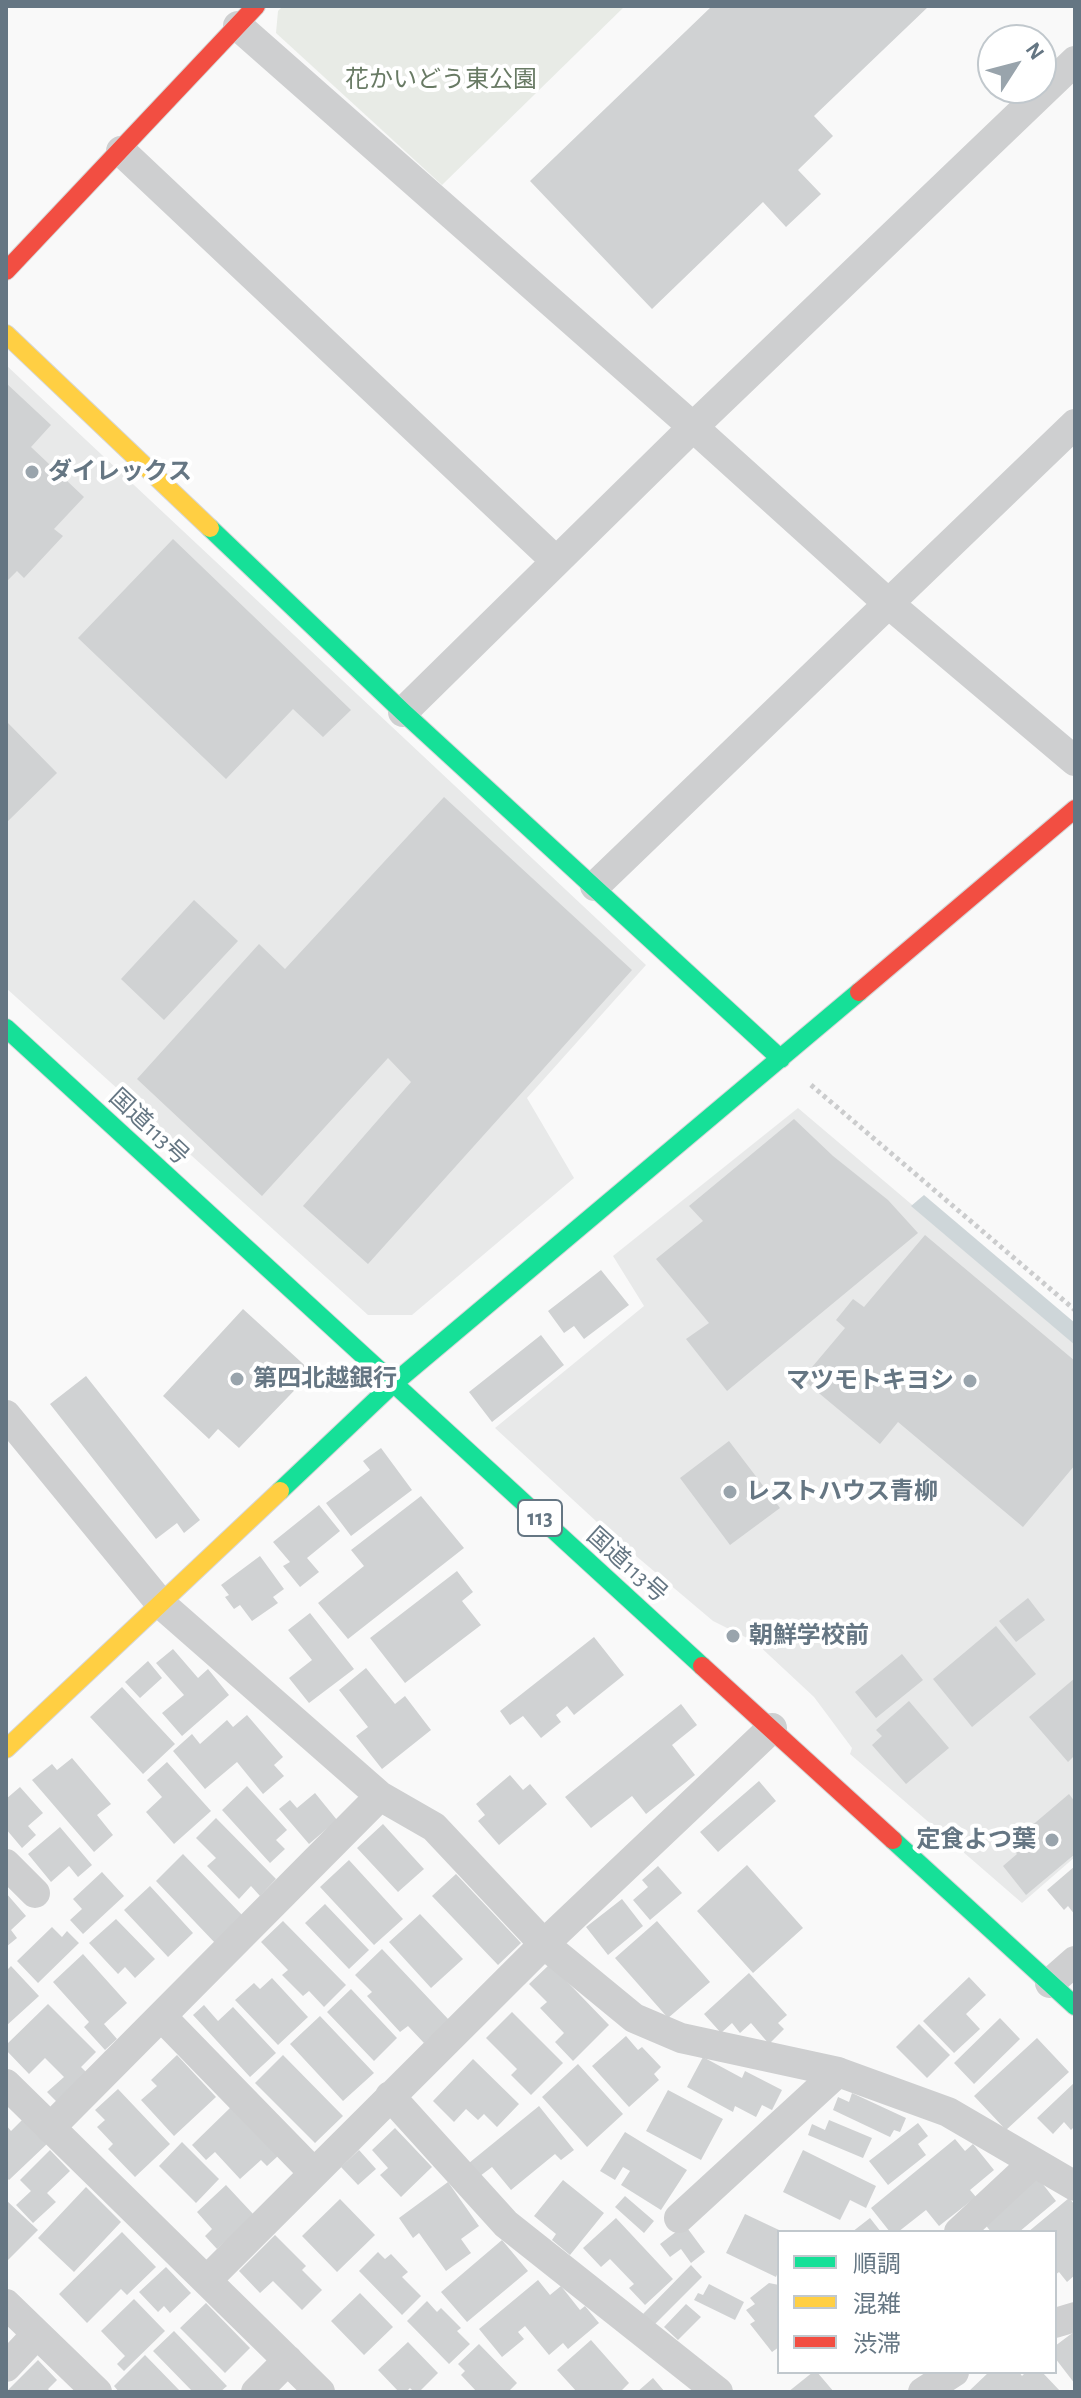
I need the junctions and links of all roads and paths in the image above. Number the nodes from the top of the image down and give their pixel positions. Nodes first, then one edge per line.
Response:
1 (247, 16) edge
2 (1075, 61) edge
3 (121, 151) junction
4 (6, 271) edge
5 (6, 334) edge
6 (1075, 424) edge
7 (693, 427) junction
8 (556, 561) junction
9 (889, 604) junction
10 (403, 712) junction
11 (1075, 761) edge
12 (1075, 809) edge
13 (595, 886) junction
14 (6, 1028) edge
15 (781, 1059) junction
16 (1075, 1310) edge
17 (393, 1384) junction
18 (6, 1415) edge
19 (161, 1604) junction
20 (772, 1728) junction
21 (6, 1749) edge
22 (380, 1796) junction
23 (6, 1864) edge
24 (35, 1893) dead end
25 (544, 1944) junction
26 (1075, 1961) edge
27 (1050, 1983) junction
28 (1075, 2006) edge
29 (162, 2017) junction
30 (838, 2072) junction
31 (6, 2084) edge
32 (390, 2096) junction
33 (50, 2128) junction
34 (1033, 2163) junction
35 (313, 2172) junction
36 (1075, 2186) edge
37 (679, 2218) dead end
38 (961, 2230) edge
39 (207, 2280) junction
40 (6, 2304) edge
41 (37, 2334) junction
42 (288, 2360) junction
43 (6, 2367) edge
44 (951, 2374) edge
45 (97, 2392) edge
46 (256, 2392) edge
47 (320, 2392) edge
48 (718, 2392) edge
49 (923, 2392) edge

1 - 3 main road
1 - 7 street
2 - 7 street
3 - 4 main road
3 - 8 street
5 - 10 main road
6 - 9 street
7 - 8 street
7 - 9 street
8 - 10 street
9 - 11 street
9 - 13 street
10 - 13 main road
12 - 15 main road
13 - 15 main road
14 - 17 main road, 国道113号 / 113
15 - 16 path
15 - 17 main road
17 - 19 main road
17 - 20 main road, 国道113号 / 113
18 - 19 street
19 - 21 main road
19 - 22 street
20 - 25 street
20 - 27 main road, 国道113号 / 113
22 - 25 street
22 - 29 street
23 - 24 street
25 - 30 street
25 - 32 street
26 - 27 street
27 - 28 main road, 国道113号 / 113
29 - 33 street
29 - 35 street
30 - 34 street
30 - 37 street
31 - 33 street
32 - 35 street
32 - 48 street
33 - 39 street
34 - 36 street
34 - 38 street
35 - 39 street
39 - 42 street
40 - 41 street
41 - 43 street
41 - 45 street
42 - 46 street
42 - 47 street
44 - 49 street

